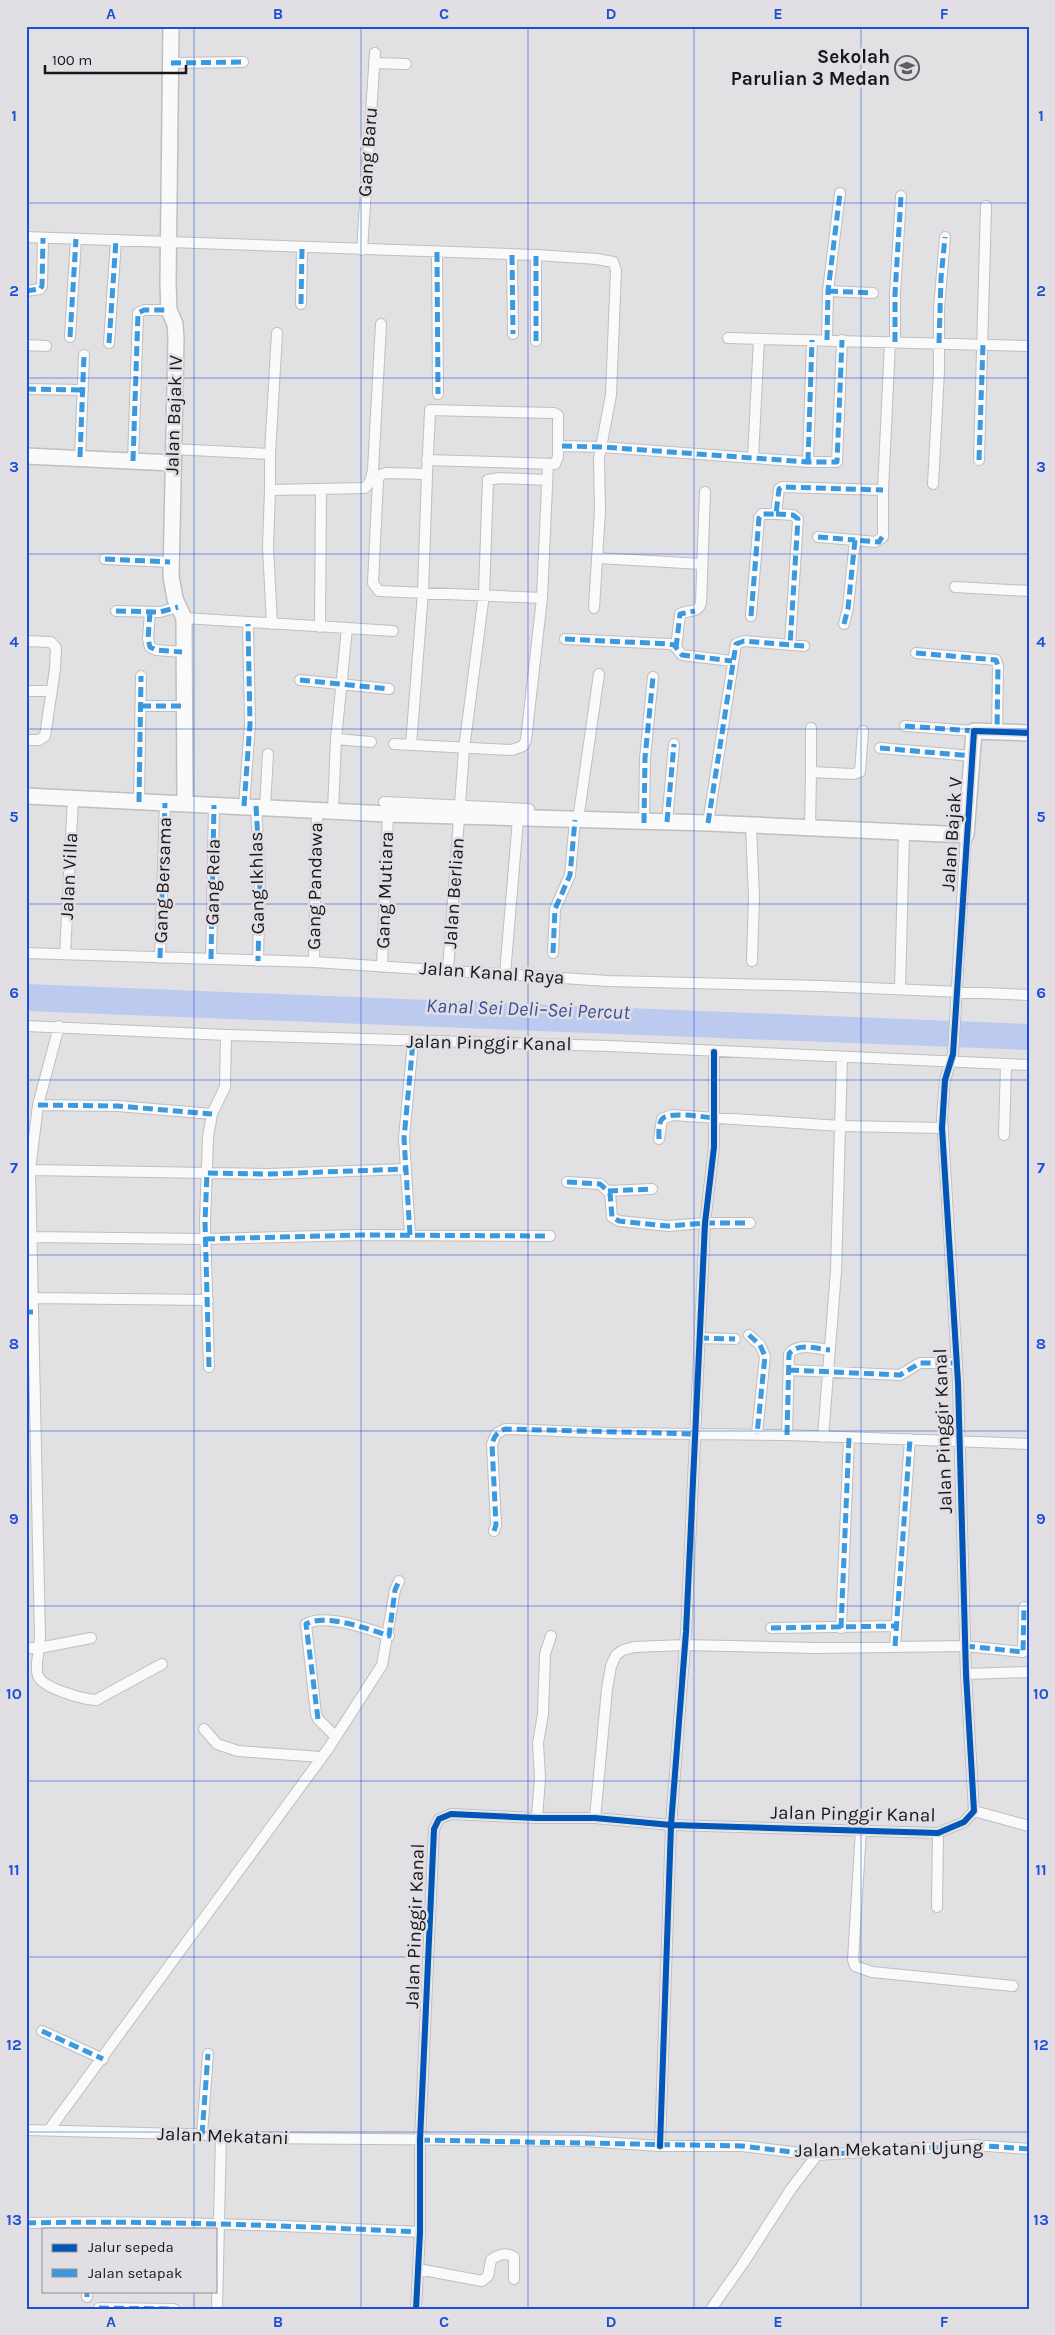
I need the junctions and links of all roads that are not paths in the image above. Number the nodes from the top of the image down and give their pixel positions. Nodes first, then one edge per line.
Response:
1 (171, 26) edge
2 (243, 62) dead end
3 (171, 63) junction
4 (406, 64) dead end
5 (840, 193) dead end
6 (901, 196) dead end
7 (986, 206) dead end
8 (26, 237) edge
9 (945, 237) dead end
10 (43, 238) junction
11 (76, 239) junction
12 (116, 240) junction
13 (168, 242) junction
14 (302, 248) junction
15 (362, 250) junction
16 (437, 252) junction
17 (512, 255) junction
18 (536, 255) junction
19 (26, 291) edge
20 (828, 291) junction
21 (873, 293) dead end
22 (301, 304) dead end
23 (169, 310) junction
24 (381, 324) dead end
25 (277, 333) dead end
26 (513, 334) dead end
27 (70, 337) dead end
28 (728, 338) dead end
29 (759, 339) junction
30 (812, 340) junction
31 (828, 340) junction
32 (842, 340) junction
33 (536, 341) dead end
34 (892, 342) junction
35 (109, 343) dead end
36 (938, 343) junction
37 (983, 344) junction
38 (26, 345) edge
39 (46, 346) dead end
40 (1029, 346) edge
41 (84, 355) dead end
42 (26, 389) edge
43 (83, 390) junction
44 (438, 394) dead end
45 (562, 446) dead end
46 (602, 447) junction
47 (270, 454) junction
48 (26, 456) edge
49 (173, 456) junction
50 (80, 457) junction
51 (753, 458) junction
52 (427, 460) junction
53 (979, 460) dead end
54 (133, 461) junction
55 (808, 462) junction
56 (548, 464) junction
57 (427, 474) junction
58 (547, 480) junction
59 (933, 484) dead end
60 (270, 490) junction
61 (321, 490) junction
62 (883, 490) junction
63 (705, 492) dead end
64 (776, 514) junction
65 (818, 537) dead end
66 (855, 540) junction
67 (598, 558) junction
68 (105, 559) dead end
69 (170, 562) junction
70 (702, 564) junction
71 (955, 588) dead end
72 (1029, 591) edge
73 (423, 592) junction
74 (484, 594) junction
75 (542, 598) junction
76 (594, 608) dead end
77 (116, 611) dead end
78 (150, 612) junction
79 (181, 613) junction
80 (751, 616) dead end
81 (248, 624) junction
82 (272, 624) junction
83 (844, 624) dead end
84 (320, 627) junction
85 (347, 628) junction
86 (393, 631) dead end
87 (565, 640) dead end
88 (26, 641) edge
89 (790, 645) junction
90 (804, 646) dead end
91 (676, 648) junction
92 (182, 652) junction
93 (916, 653) dead end
94 (732, 661) junction
95 (599, 674) dead end
96 (141, 676) dead end
97 (653, 677) dead end
98 (300, 680) dead end
99 (340, 684) junction
100 (389, 689) dead end
101 (26, 690) edge
102 (52, 691) junction
103 (140, 706) junction
104 (184, 706) junction
105 (905, 726) dead end
106 (812, 728) dead end
107 (863, 731) dead end
108 (974, 732) junction
109 (997, 732) junction
110 (1029, 733) edge
111 (336, 739) junction
112 (26, 740) edge
113 (372, 742) dead end
114 (394, 744) dead end
115 (674, 744) dead end
116 (411, 745) junction
117 (880, 748) dead end
118 (464, 749) junction
119 (268, 754) dead end
120 (972, 756) junction
121 (811, 772) junction
122 (26, 796) edge
123 (72, 798) junction
124 (139, 802) junction
125 (166, 803) junction
126 (185, 803) junction
127 (214, 805) junction
128 (255, 806) junction
129 (386, 808) junction
130 (316, 810) junction
131 (333, 811) junction
132 (460, 812) junction
133 (524, 814) junction
134 (577, 820) junction
135 (667, 822) junction
136 (644, 823) junction
137 (708, 823) junction
138 (751, 826) junction
139 (810, 828) junction
140 (904, 833) junction
141 (966, 835) junction
142 (26, 953) edge
143 (552, 953) dead end
144 (65, 954) junction
145 (160, 958) junction
146 (211, 959) junction
147 (258, 960) junction
148 (752, 961) dead end
149 (314, 962) junction
150 (382, 967) junction
151 (448, 970) junction
152 (505, 974) junction
153 (900, 989) junction
154 (957, 995) junction
155 (1029, 995) edge
156 (26, 1026) edge
157 (59, 1026) junction
158 (226, 1035) junction
159 (413, 1042) junction
160 (714, 1052) junction
161 (842, 1057) junction
162 (952, 1058) junction
163 (1006, 1064) junction
164 (1029, 1065) edge
165 (38, 1105) junction
166 (212, 1114) junction
167 (714, 1118) junction
168 (841, 1126) junction
169 (942, 1128) junction
170 (1004, 1135) dead end
171 (659, 1139) dead end
172 (406, 1169) junction
173 (30, 1170) junction
174 (207, 1173) junction
175 (567, 1182) dead end
176 (652, 1189) dead end
177 (608, 1192) junction
178 (28, 1203) edge
179 (705, 1223) junction
180 (750, 1223) dead end
181 (410, 1235) junction
182 (550, 1236) dead end
183 (32, 1237) junction
184 (205, 1239) junction
185 (32, 1298) junction
186 (208, 1300) junction
187 (30, 1312) edge
188 (748, 1335) dead end
189 (699, 1338) junction
190 (734, 1339) dead end
191 (830, 1350) junction
192 (30, 1361) edge
193 (956, 1363) junction
194 (209, 1368) dead end
195 (789, 1370) junction
196 (828, 1372) junction
197 (30, 1412) edge
198 (696, 1434) junction
199 (756, 1434) junction
200 (787, 1435) junction
201 (823, 1437) junction
202 (849, 1438) junction
203 (910, 1439) junction
204 (958, 1441) junction
205 (1029, 1444) edge
206 (31, 1476) edge
207 (494, 1531) dead end
208 (399, 1581) dead end
209 (1024, 1606) dead end
210 (895, 1626) junction
211 (771, 1628) dead end
212 (841, 1628) junction
213 (389, 1636) junction
214 (551, 1636) dead end
215 (91, 1638) dead end
216 (684, 1645) junction
217 (895, 1646) junction
218 (965, 1646) junction
219 (26, 1648) edge
220 (38, 1648) junction
221 (162, 1664) dead end
222 (1029, 1672) edge
223 (966, 1674) junction
224 (204, 1729) dead end
225 (336, 1737) junction
226 (321, 1757) junction
227 (974, 1811) junction
228 (537, 1818) junction
229 (595, 1818) junction
230 (671, 1826) junction
231 (1029, 1826) edge
232 (861, 1830) junction
233 (938, 1833) junction
234 (937, 1907) dead end
235 (1013, 1986) dead end
236 (42, 2031) dead end
237 (208, 2054) dead end
238 (103, 2059) junction
239 (26, 2130) edge
240 (49, 2130) junction
241 (202, 2135) junction
242 (222, 2136) junction
243 (420, 2140) junction
244 (660, 2146) junction
245 (1029, 2149) edge
246 (817, 2154) junction
247 (26, 2223) edge
248 (220, 2224) junction
249 (87, 2225) edge
250 (420, 2232) junction
251 (418, 2269) junction
252 (514, 2280) dead end
253 (218, 2281) edge
254 (218, 2292) edge
255 (99, 2308) edge
256 (174, 2309) edge
257 (217, 2309) edge
258 (416, 2309) edge
259 (711, 2309) edge

1 - 3 street, Jalan Bajak IV
2 - 3 street
3 - 13 street, Jalan Bajak IV
4 - 15 street, Gang Baru
5 - 20 street
6 - 34 street
7 - 37 street
8 - 10 street
9 - 36 street
10 - 11 street
10 - 19 street
11 - 12 street
11 - 27 street
12 - 13 street
12 - 35 street
13 - 14 street
13 - 23 street, Jalan Bajak IV
14 - 15 street
14 - 22 street
15 - 16 street
16 - 17 street
16 - 44 street
17 - 18 street
17 - 26 street
18 - 33 street
18 - 46 street
20 - 21 street
20 - 31 street
23 - 49 street, Jalan Bajak IV
23 - 54 street
24 - 61 street
25 - 47 street
28 - 29 street
29 - 30 street
29 - 51 street
30 - 31 street
30 - 55 street
31 - 32 street
32 - 34 street
32 - 55 street
34 - 36 street
34 - 62 street
36 - 37 street
36 - 59 street
37 - 40 street
37 - 53 street
38 - 39 street
41 - 43 street
42 - 43 street
43 - 50 street
45 - 46 street
46 - 51 street
46 - 67 street
47 - 49 street
47 - 60 street
48 - 50 street
49 - 54 street
49 - 69 street, Jalan Bajak IV
50 - 54 street
51 - 55 street
52 - 56 street
52 - 56 street
52 - 57 street
56 - 58 street
57 - 73 street
57 - 73 street
58 - 74 street, Jalan Berlian
58 - 75 street
60 - 61 street
60 - 82 street
61 - 84 street
62 - 64 street
62 - 66 street
63 - 70 street
64 - 80 street
64 - 89 street
65 - 66 street
66 - 83 street
67 - 70 street
67 - 76 street
68 - 69 street
69 - 79 street, Jalan Bajak IV
70 - 91 street
71 - 72 street
73 - 74 street
73 - 116 street
74 - 75 street
74 - 118 street, Jalan Berlian
75 - 118 street
77 - 78 street
78 - 79 street
78 - 92 street
79 - 81 street
79 - 92 street, Jalan Bajak IV
81 - 82 street
81 - 128 street
82 - 84 street
84 - 85 street
85 - 86 street
85 - 99 street
87 - 91 street
88 - 102 street
89 - 90 street
89 - 94 street
91 - 94 street
92 - 104 street, Jalan Bajak IV
93 - 109 street
94 - 137 street
95 - 134 street
96 - 103 street
97 - 136 street
98 - 99 street
99 - 100 street
99 - 111 street
101 - 102 street
102 - 112 street
103 - 104 street
103 - 124 street
104 - 126 street, Jalan Bajak IV
105 - 108 street
106 - 121 street
107 - 121 street
108 - 109 street
108 - 120 street, Jalan Bajak V
109 - 110 street
111 - 113 street
111 - 131 street
114 - 116 street
115 - 135 street
116 - 118 street
117 - 120 street
118 - 132 street, Jalan Berlian
119 - 128 street
120 - 141 street, Jalan Bajak V
121 - 139 street
122 - 123 street
123 - 124 street
123 - 144 street, Jalan Villa
124 - 125 street
125 - 126 street
125 - 145 street, Gang Bersama
126 - 127 street
127 - 128 street
127 - 146 street, Gang Rela
128 - 130 street
128 - 147 street, Gang Ikhlas
129 - 131 street
129 - 132 street
129 - 150 street, Gang Mutiara
130 - 131 street
130 - 149 street, Gang Pandawa
132 - 133 street
132 - 151 street, Jalan Berlian
133 - 134 street
133 - 152 street
134 - 136 street
134 - 143 street
135 - 136 street
135 - 137 street
137 - 138 street
138 - 139 street
138 - 148 street
139 - 140 street
140 - 141 street
140 - 153 street
141 - 154 street, Jalan Bajak V
142 - 144 street, Jalan Kanal Raya
144 - 145 street, Jalan Kanal Raya
145 - 146 street, Jalan Kanal Raya
146 - 147 street, Jalan Kanal Raya
147 - 149 street, Jalan Kanal Raya
149 - 150 street, Jalan Kanal Raya
150 - 151 street, Jalan Kanal Raya
151 - 152 street, Jalan Kanal Raya
152 - 153 street, Jalan Kanal Raya
153 - 154 street, Jalan Kanal Raya
154 - 155 street
154 - 162 street, Jalan Bajak V
156 - 157 street, Jalan Pinggir Kanal
157 - 158 street, Jalan Pinggir Kanal
157 - 165 street
158 - 159 street, Jalan Pinggir Kanal
158 - 166 street
159 - 160 street, Jalan Pinggir Kanal
159 - 172 street
160 - 161 street, Jalan Pinggir Kanal
160 - 167 street
161 - 162 street, Jalan Pinggir Kanal
161 - 168 street
162 - 163 street, Jalan Pinggir Kanal
162 - 169 street, Jalan Pinggir Kanal
163 - 164 street, Jalan Pinggir Kanal
163 - 170 street
165 - 166 street
165 - 173 street
166 - 174 street
167 - 168 street
167 - 171 street
167 - 179 street
168 - 169 street
168 - 191 street
169 - 193 street, Jalan Pinggir Kanal
172 - 174 street
172 - 181 street
173 - 174 street
173 - 178 street
174 - 184 street
175 - 177 street
176 - 177 street
177 - 179 street
178 - 183 street
179 - 180 street
179 - 189 street
181 - 182 street
181 - 184 street
183 - 184 street
183 - 185 street
184 - 186 street
185 - 186 street
185 - 187 street
186 - 194 street
187 - 192 street
188 - 199 street
189 - 190 street
189 - 198 street
191 - 195 street
191 - 196 street
192 - 197 street
193 - 196 street
193 - 204 street, Jalan Pinggir Kanal
195 - 196 street
195 - 200 street
196 - 201 street
197 - 206 street
198 - 199 street
198 - 207 street
198 - 216 street
199 - 200 street
200 - 201 street
201 - 202 street
202 - 203 street
202 - 212 street
203 - 204 street
203 - 210 street
204 - 205 street
204 - 218 street, Jalan Pinggir Kanal
206 - 220 street
208 - 213 street
209 - 218 street
210 - 212 street
210 - 217 street
211 - 212 street
213 - 225 street
213 - 225 street
214 - 228 street
215 - 220 street
216 - 217 street
216 - 229 street
216 - 230 street
217 - 218 street
218 - 223 street, Jalan Pinggir Kanal
219 - 220 street
220 - 221 street
222 - 223 street
223 - 227 street, Jalan Pinggir Kanal
224 - 226 street
225 - 226 street
226 - 238 street
227 - 231 street
227 - 233 street, Jalan Pinggir Kanal
228 - 229 street, Jalan Pinggir Kanal
228 - 243 street, Jalan Pinggir Kanal
229 - 230 street, Jalan Pinggir Kanal
230 - 232 street, Jalan Pinggir Kanal
230 - 244 street
232 - 233 street, Jalan Pinggir Kanal
232 - 235 street
233 - 234 street
236 - 238 street
237 - 241 street
238 - 240 street
239 - 240 street, Jalan Mekatani
240 - 241 street, Jalan Mekatani
241 - 242 street, Jalan Mekatani
242 - 243 street, Jalan Mekatani
242 - 248 street
243 - 244 street, Jalan Mekatani Ujung
243 - 250 street
244 - 246 street, Jalan Mekatani Ujung
245 - 246 street, Jalan Mekatani Ujung
246 - 259 street
247 - 249 street
248 - 249 street
248 - 250 street
248 - 253 street
250 - 251 street
251 - 252 street
251 - 258 street
254 - 257 street
255 - 256 street

